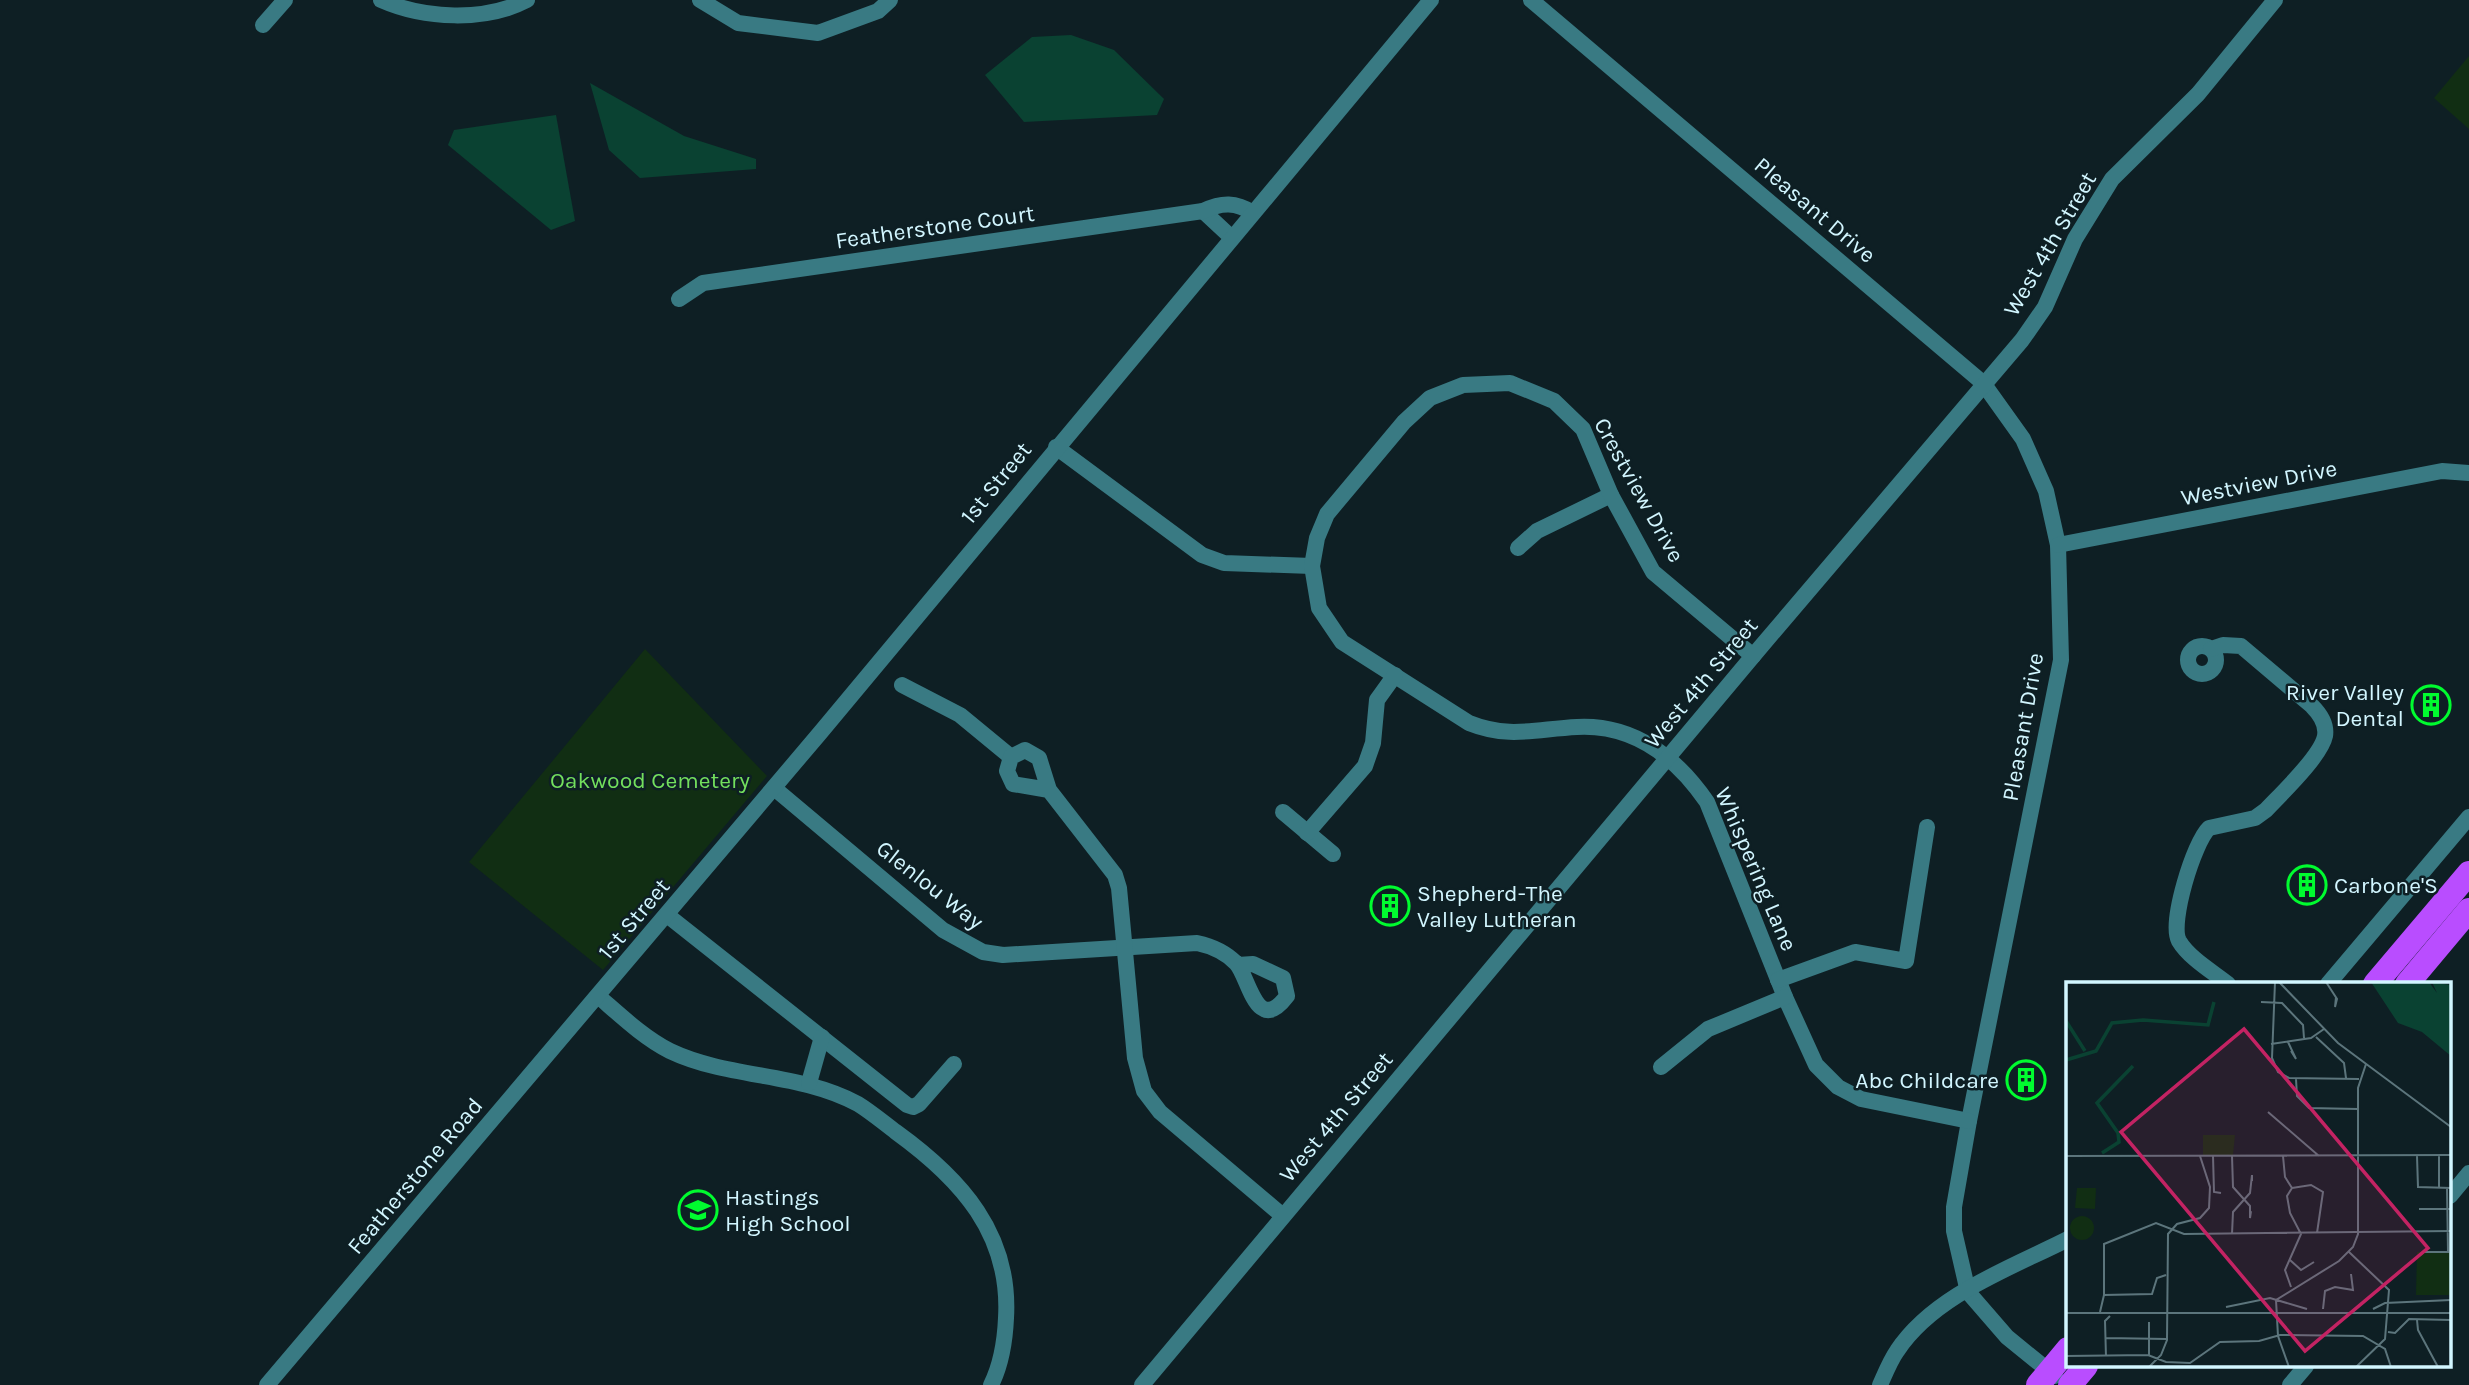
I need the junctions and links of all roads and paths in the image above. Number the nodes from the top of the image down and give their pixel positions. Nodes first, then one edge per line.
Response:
1 (285, 0) edge
2 (381, 0) edge
3 (527, 0) edge
4 (700, 0) edge
5 (890, 0) edge
6 (1431, 0) edge
7 (1531, 0) edge
8 (2275, 0) edge
9 (264, 25) dead end
10 (1203, 211) junction
11 (1253, 213) junction
12 (1232, 238) junction
13 (679, 299) dead end
14 (1983, 383) junction
15 (1056, 447) junction
16 (2469, 473) edge
17 (1611, 495) junction
18 (2058, 545) junction
19 (1518, 548) dead end
20 (1312, 566) junction
21 (2211, 649) dead end
22 (1753, 656) junction
23 (1395, 675) junction
24 (902, 685) dead end
25 (1010, 757) junction
26 (1668, 758) junction
27 (774, 788) junction
28 (1049, 790) junction
29 (1283, 812) dead end
30 (2469, 817) edge
31 (1927, 827) dead end
32 (1307, 833) junction
33 (1333, 854) dead end
34 (2469, 873) edge
35 (2469, 910) edge
36 (667, 915) junction
37 (1125, 947) junction
38 (1238, 965) dead end
39 (1778, 979) junction
40 (2226, 982) edge
41 (2330, 982) edge
42 (2377, 982) edge
43 (2409, 982) edge
44 (598, 996) junction
45 (1785, 997) junction
46 (822, 1037) junction
47 (954, 1064) dead end
48 (1661, 1067) dead end
49 (809, 1083) junction
50 (1969, 1121) junction
51 (2469, 1173) edge
52 (2452, 1194) edge
53 (1283, 1216) junction
54 (2066, 1240) edge
55 (1968, 1292) junction
56 (2066, 1354) edge
57 (2082, 1368) edge
58 (2304, 1368) edge
59 (2056, 1382) edge
60 (267, 1385) edge
61 (991, 1385) edge
62 (1142, 1385) edge
63 (1880, 1385) edge
64 (2290, 1385) edge

1 - 9 street
2 - 3 street
4 - 5 street
6 - 11 street, 1st Street
7 - 14 street, Pleasant Drive
8 - 14 street, West 4th Street
10 - 11 street, Featherstone Court
10 - 12 street
10 - 13 street, Featherstone Court
11 - 12 street, 1st Street
12 - 15 street, 1st Street
14 - 18 street, Pleasant Drive
14 - 22 street, West 4th Street
15 - 20 street
15 - 27 street, 1st Street
16 - 18 street, Westview Drive
17 - 19 street
17 - 20 street, Crestview Drive
17 - 22 street, Crestview Drive
18 - 50 street, Pleasant Drive
20 - 23 street, Whispering Lane
21 - 40 street
22 - 26 street, West 4th Street
23 - 26 street, Whispering Lane
23 - 32 street
24 - 25 street
25 - 28 street
25 - 28 street
26 - 39 street, Whispering Lane
26 - 53 street, West 4th Street
27 - 36 street, 1st Street
27 - 37 street, Glenlou Way
28 - 37 street
29 - 32 street
30 - 41 street
31 - 39 street
32 - 33 street
34 - 42 highway
35 - 43 highway
36 - 44 street, 1st Street
36 - 46 street
37 - 38 street, Glenlou Way
37 - 53 street
39 - 45 street, Whispering Lane
44 - 49 street
44 - 60 street, Featherstone Road
45 - 48 street
45 - 50 street, Whispering Lane
46 - 47 street
46 - 49 street
49 - 61 street
50 - 55 street, Pleasant Drive
51 - 52 street
53 - 62 street, West 4th Street
54 - 55 street
55 - 59 street, Pleasant Drive
55 - 63 street
56 - 59 highway
57 - 59 highway
58 - 64 street

